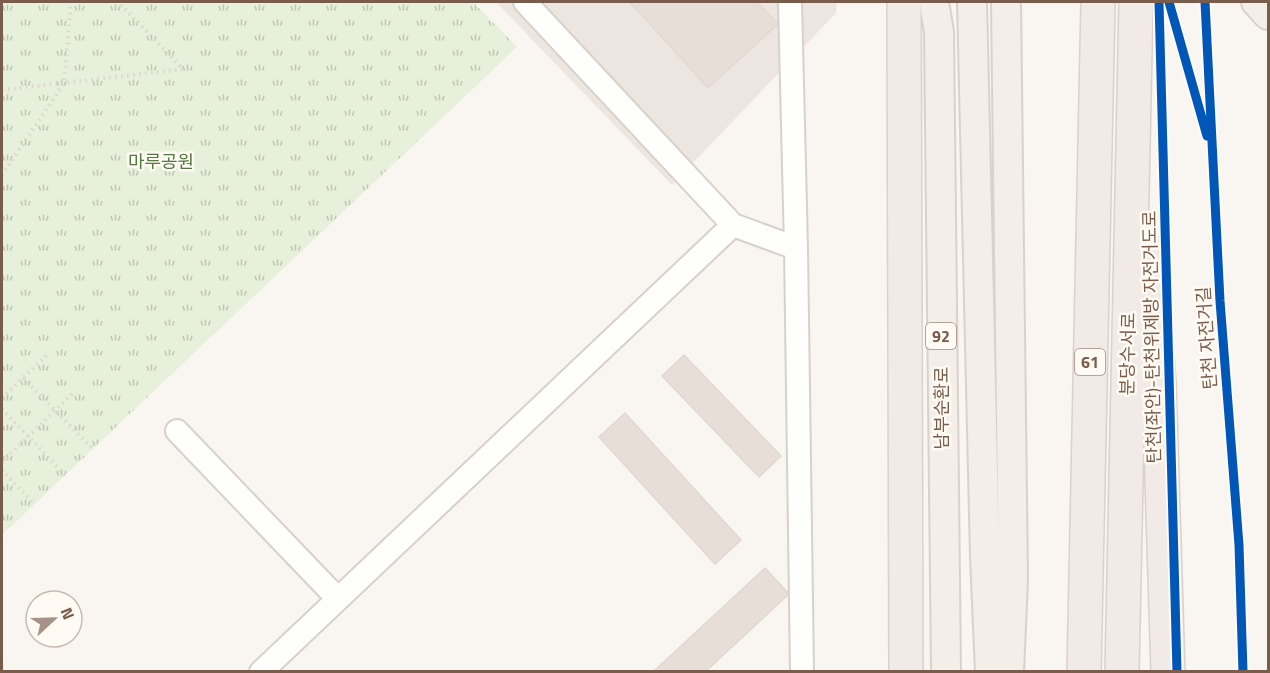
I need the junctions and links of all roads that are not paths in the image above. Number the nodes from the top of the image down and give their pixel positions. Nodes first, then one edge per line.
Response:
1 (525, 2) edge
2 (790, 2) edge
3 (904, 2) edge
4 (936, 2) edge
5 (945, 2) edge
6 (972, 2) edge
7 (1006, 2) edge
8 (1098, 2) edge
9 (1136, 2) edge
10 (1256, 2) edge
11 (1269, 15) edge
12 (939, 32) junction
13 (1135, 45) junction
14 (733, 225) junction
15 (796, 248) junction
16 (177, 431) dead end
17 (338, 599) junction
18 (261, 672) edge
19 (802, 672) edge
20 (906, 672) edge
21 (946, 672) edge
22 (990, 672) edge
23 (1009, 672) edge
24 (1084, 672) edge
25 (1122, 672) edge
26 (1168, 672) edge

1 - 14 street
2 - 15 street
3 - 20 highway
4 - 12 main road
5 - 12 main road
6 - 22 main road, 92
7 - 23 main road
8 - 24 highway, 61
9 - 13 highway, 분당수서로 / 61
10 - 11 main road
12 - 21 main road, 남부순환로 / 92
13 - 25 highway, 분당수서로 / 61
13 - 26 highway
14 - 15 street
14 - 17 street
15 - 19 street
16 - 17 street
17 - 18 street

